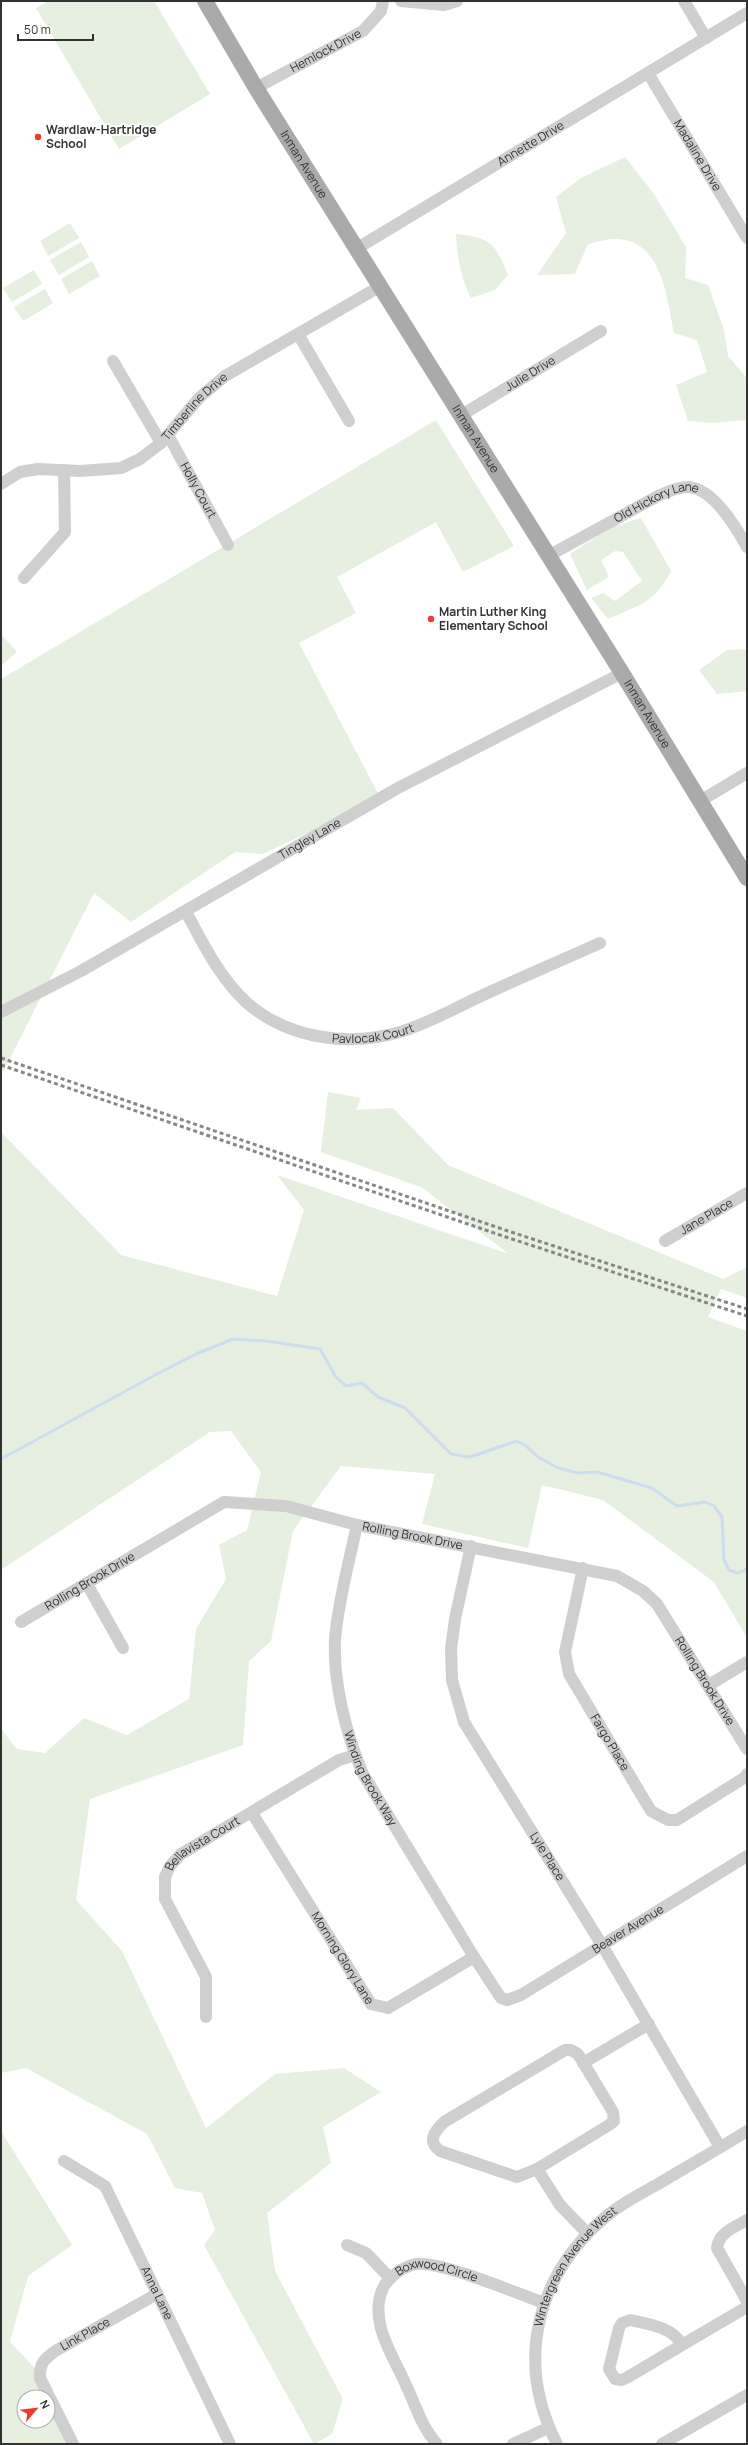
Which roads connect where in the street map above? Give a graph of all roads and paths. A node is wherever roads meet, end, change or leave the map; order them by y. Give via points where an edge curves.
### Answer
1 (205, 1) edge
2 (383, 1) edge
3 (401, 1) edge
4 (457, 1) edge
5 (684, 1) edge
6 (747, 14) edge
7 (706, 38) junction
8 (648, 73) junction
9 (256, 88) junction
10 (747, 238) edge
11 (356, 249) junction
12 (379, 287) junction
13 (602, 332) dead end
14 (298, 334) junction
15 (113, 361) dead end
16 (460, 416) junction
17 (349, 421) dead end
18 (164, 439) junction
19 (64, 470) junction
20 (2, 481) edge
21 (228, 545) dead end
22 (747, 547) edge
23 (548, 556) junction
24 (24, 578) dead end
25 (622, 673) junction
26 (747, 773) edge
27 (700, 801) junction
28 (747, 878) edge
29 (186, 912) junction
30 (600, 943) dead end
31 (1, 1012) edge
32 (747, 1193) edge
33 (665, 1241) dead end
34 (357, 1525) junction
35 (472, 1546) junction
36 (583, 1568) junction
37 (87, 1584) junction
38 (21, 1622) dead end
39 (123, 1648) dead end
40 (747, 1662) edge
41 (709, 1685) junction
42 (747, 1748) edge
43 (355, 1755) junction
44 (746, 1776) edge
45 (252, 1813) junction
46 (747, 1856) edge
47 (602, 1945) junction
48 (474, 1958) junction
49 (507, 2000) joint
50 (206, 2017) dead end
51 (649, 2024) junction
52 (583, 2062) junction
53 (747, 2131) edge
54 (720, 2147) junction
55 (64, 2161) dead end
56 (537, 2169) junction
57 (747, 2220) edge
58 (587, 2233) junction
59 (347, 2245) dead end
60 (390, 2278) junction
61 (157, 2294) junction
62 (747, 2301) edge
63 (544, 2303) junction
64 (747, 2307) edge
65 (682, 2345) junction
66 (747, 2395) edge
67 (548, 2428) junction
68 (73, 2444) edge
69 (230, 2444) edge
70 (437, 2444) edge
71 (513, 2444) edge
72 (557, 2444) edge
73 (662, 2444) edge

1 - 9 main road, Inman Avenue
2 - 9 street, Hemlock Drive via 381,11 363,31
3 - 4 street via 444,5
5 - 7 street
6 - 7 street, Annette Drive
7 - 8 street, Annette Drive
8 - 10 street, Madaline Drive
8 - 11 street, Annette Drive
9 - 11 main road, Inman Avenue
11 - 12 main road, Inman Avenue
12 - 14 street, Timberline Drive
12 - 16 main road, Inman Avenue
13 - 16 street, Julie Drive
14 - 17 street
14 - 18 street, Timberline Drive via 225,376 199,398
15 - 18 street, Holly Court
16 - 23 main road, Inman Avenue
18 - 19 street, Timberline Drive via 140,459 121,468
18 - 21 street, Holly Court
19 - 20 street, Timberline Drive via 38,469 20,472
19 - 24 street via 65,532
22 - 23 street, Old Hickory Lane via 717,504 689,487 675,488 658,496
23 - 25 main road, Inman Avenue
25 - 27 main road, Inman Avenue
25 - 29 street, Tingley Lane via 398,788
26 - 27 street
27 - 28 main road, Inman Avenue
29 - 30 street, Pavlocak Court via 215,964 246,1002 265,1017 286,1027 308,1035 345,1040 401,1032
29 - 31 street, Tingley Lane
32 - 33 street, Jane Place
34 - 35 street, Rolling Brook Drive
34 - 37 street, Rolling Brook Drive via 286,1506 224,1502
34 - 43 street, Winding Brook Way via 335,1640 344,1719
35 - 36 street, Rolling Brook Drive
35 - 47 street, Lyle Place via 455,1619 451,1649 452,1680 464,1722
36 - 41 street, Rolling Brook Drive via 617,1576 643,1591 657,1604
36 - 44 street, Fargo Place via 569,1630 567,1668 651,1811 668,1820 677,1820
37 - 38 street, Rolling Brook Drive
37 - 39 street
40 - 41 street
41 - 42 street, Rolling Brook Drive
43 - 45 street, Bellavista Court via 338,1760
43 - 48 street, Winding Brook Way via 362,1774
45 - 48 street, Morning Glory Lane via 370,2004 388,2008
45 - 50 street, Bellavista Court via 181,1854 170,1866 165,1877 165,1899 206,1977
46 - 47 street, Beaver Avenue
47 - 49 street, Beaver Avenue via 521,1995
47 - 51 street, Lyle Place
48 - 49 street, Winding Brook Way via 497,1994
51 - 52 street
51 - 54 street, Lyle Place
52 - 56 street via 613,2112 614,2121
52 - 56 street via 572,2050 560,2052 444,2122 434,2131 432,2139 440,2151 518,2177
53 - 54 street, Wintergreen Avenue West
54 - 58 street, Wintergreen Avenue West via 627,2202
55 - 61 street, Anna Lane via 105,2186
56 - 58 street via 560,2205
57 - 62 street via 724,2234 719,2239 717,2248
58 - 63 street, Wintergreen Avenue West via 554,2278
59 - 60 street via 366,2253
60 - 63 street, Boxwood Circle via 417,2264 436,2265
60 - 70 street, Boxwood Circle via 378,2303 381,2330 426,2428
61 - 68 street, Link Place via 45,2358 39,2368 40,2378
61 - 69 street, Anna Lane
63 - 67 street, Wintergreen Avenue West via 537,2330 535,2362 539,2397
64 - 65 street
65 - 65 street via 622,2380 615,2379 609,2369 619,2328 622,2323 630,2320 671,2331 678,2336
66 - 73 street
67 - 71 street
67 - 72 street, Wintergreen Avenue West

